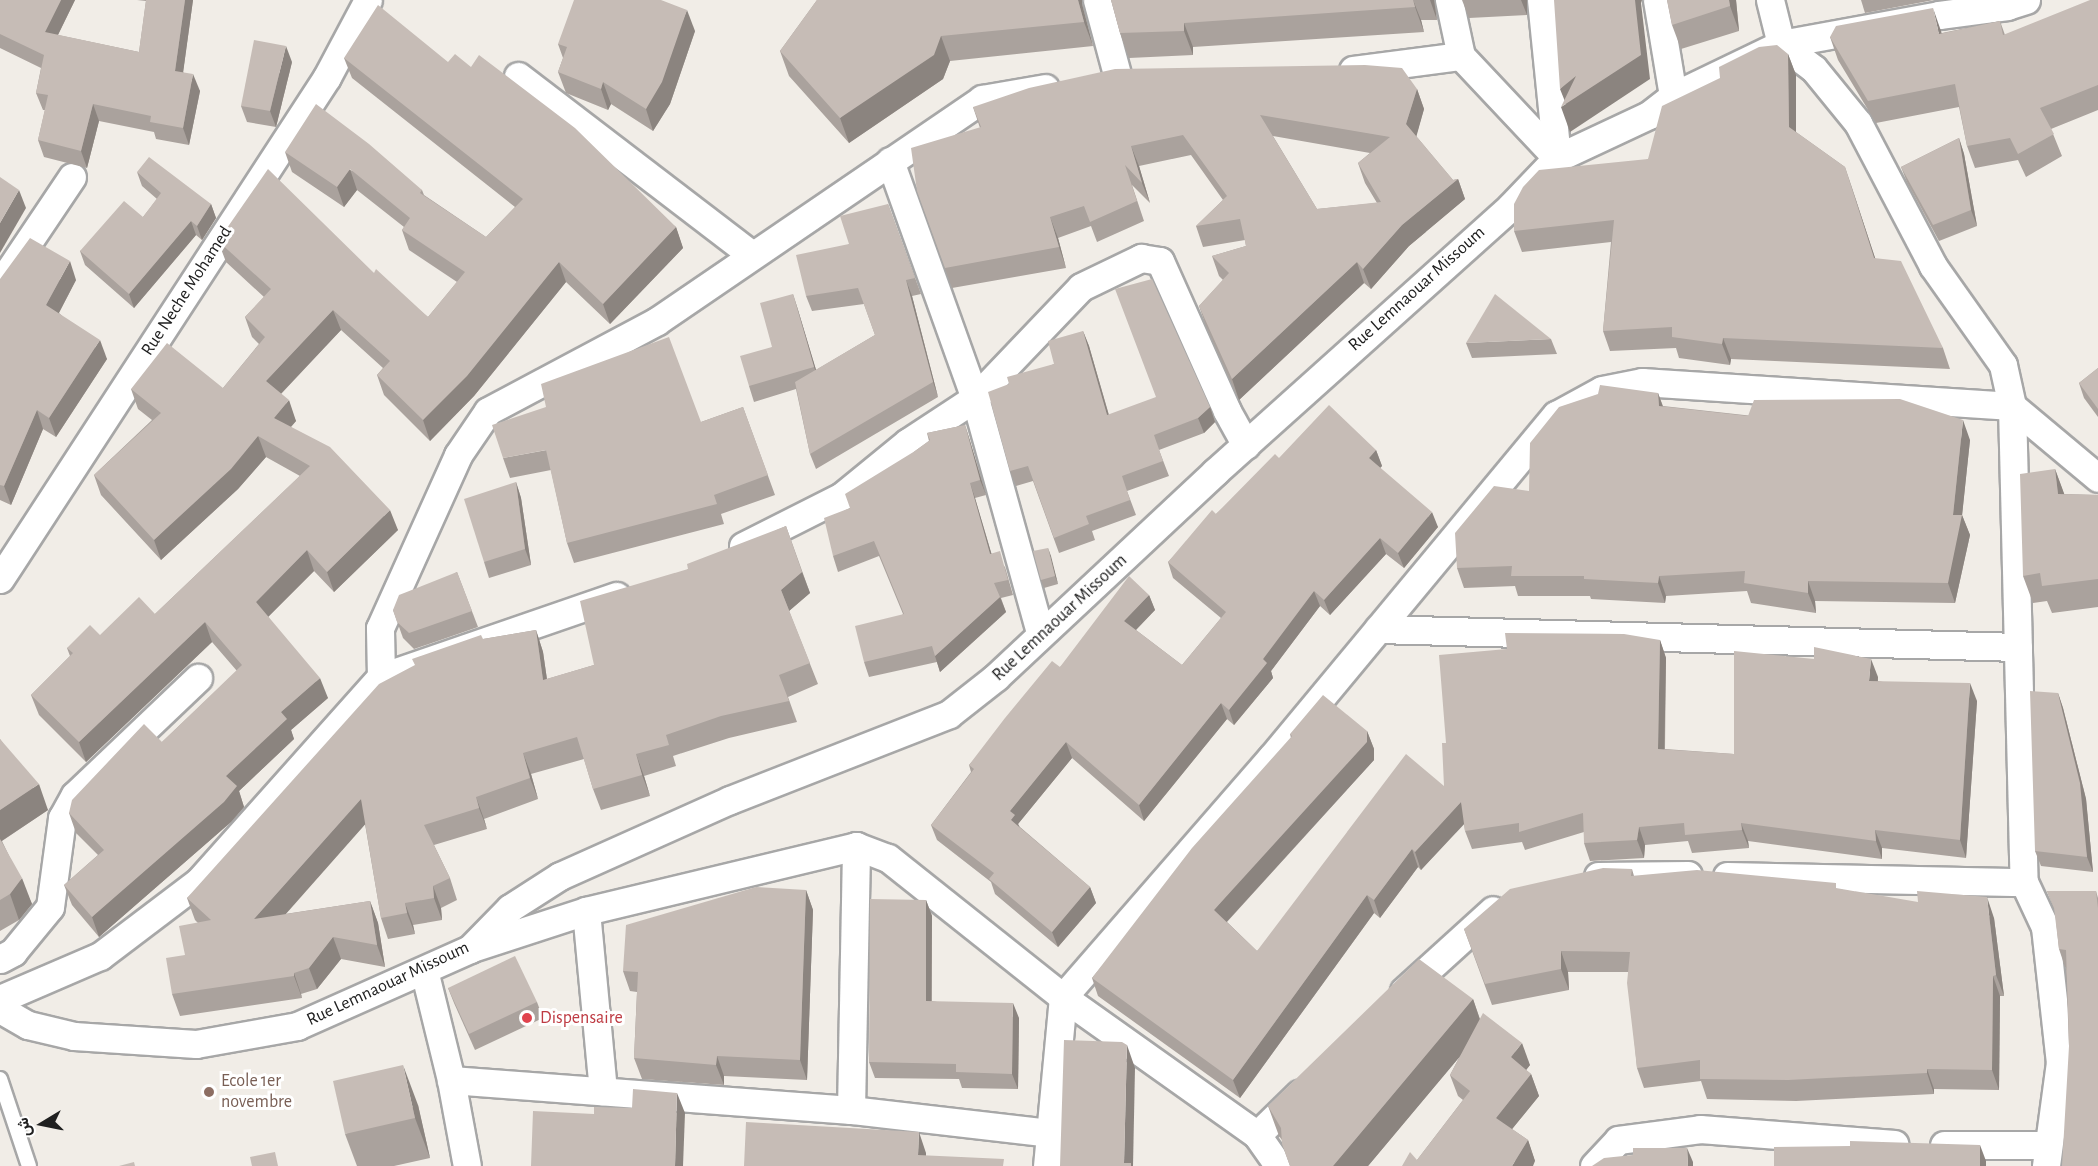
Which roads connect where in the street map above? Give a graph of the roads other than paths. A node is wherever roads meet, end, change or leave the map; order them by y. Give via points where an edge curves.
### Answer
1 (368, 0) edge
2 (1097, 0) edge
3 (1449, 0) edge
4 (1541, 0) edge
5 (1657, 0) edge
6 (1770, 0) edge
7 (2014, 2) edge
8 (1781, 44) junction
9 (1461, 56) junction
10 (1325, 70) edge
11 (518, 76) dead end
12 (1673, 96) junction
13 (1557, 158) junction
14 (890, 161) junction
15 (72, 177) dead end
16 (751, 254) junction
17 (0, 284) edge
18 (975, 398) junction
19 (2012, 406) junction
20 (1246, 445) junction
21 (2098, 478) edge
22 (721, 557) edge
23 (0, 579) edge
24 (646, 586) edge
25 (1378, 629) junction
26 (1040, 633) junction
27 (2018, 647) junction
28 (381, 677) junction
29 (198, 678) dead end
30 (856, 846) junction
31 (1576, 880) edge
32 (2024, 882) junction
33 (1510, 895) edge
34 (586, 912) junction
35 (470, 949) junction
36 (0, 959) edge
37 (424, 970) junction
38 (1063, 997) junction
39 (0, 999) edge
40 (0, 1009) edge
41 (1384, 1011) edge
42 (1317, 1077) edge
43 (0, 1079) edge
44 (451, 1080) junction
45 (603, 1091) junction
46 (850, 1110) junction
47 (1049, 1133) junction
48 (1257, 1135) junction
49 (2047, 1155) edge
50 (29, 1166) edge
51 (467, 1166) edge
52 (1047, 1166) edge
53 (1279, 1166) edge
54 (1594, 1166) edge

1 - 23 street, Rue Neche Mohamed via 327,77
2 - 14 street via 1106,77 982,99
3 - 9 street
4 - 13 street
5 - 12 street
6 - 8 street
7 - 8 street, Rue Lemnaouar Missoum
8 - 12 street, Rue Lemnaouar Missoum
8 - 19 street via 1814,69 1858,123 1933,266 2003,365
9 - 10 street via 1370,70
9 - 13 street
11 - 16 street
12 - 13 street, Rue Lemnaouar Missoum via 1649,115
13 - 20 street, Rue Lemnaouar Missoum via 1510,207
14 - 16 street
14 - 18 street
15 - 17 street
16 - 28 street via 657,321 488,411 458,455 380,628
18 - 20 street via 1081,286 1141,258 1160,261
18 - 22 street via 908,442 842,496
18 - 26 street
19 - 21 street
19 - 25 street via 1642,382 1602,390 1556,415
19 - 27 street
20 - 26 street, Rue Lemnaouar Missoum
24 - 28 street
25 - 27 street
25 - 38 street
26 - 35 street, Rue Lemnaouar Missoum via 996,677 949,714 730,800 560,876 510,908
27 - 32 street
28 - 39 street via 200,881 100,956
29 - 36 street via 75,795 62,818 50,907 13,952
30 - 34 street
30 - 38 street via 888,858
30 - 46 street
31 - 32 street via 1609,873
32 - 49 street via 2045,927 2060,1062
33 - 41 street
34 - 35 street
34 - 45 street
35 - 37 street, Rue Lemnaouar Missoum
37 - 40 street, Rue Lemnaouar Missoum via 297,1026 196,1044 74,1036 28,1025
37 - 44 street
38 - 47 street
38 - 48 street
42 - 48 street
43 - 50 lane
44 - 45 street
44 - 51 street
45 - 46 street
46 - 47 street
47 - 52 street
48 - 53 street
49 - 54 street via 1700,1129 1618,1140

